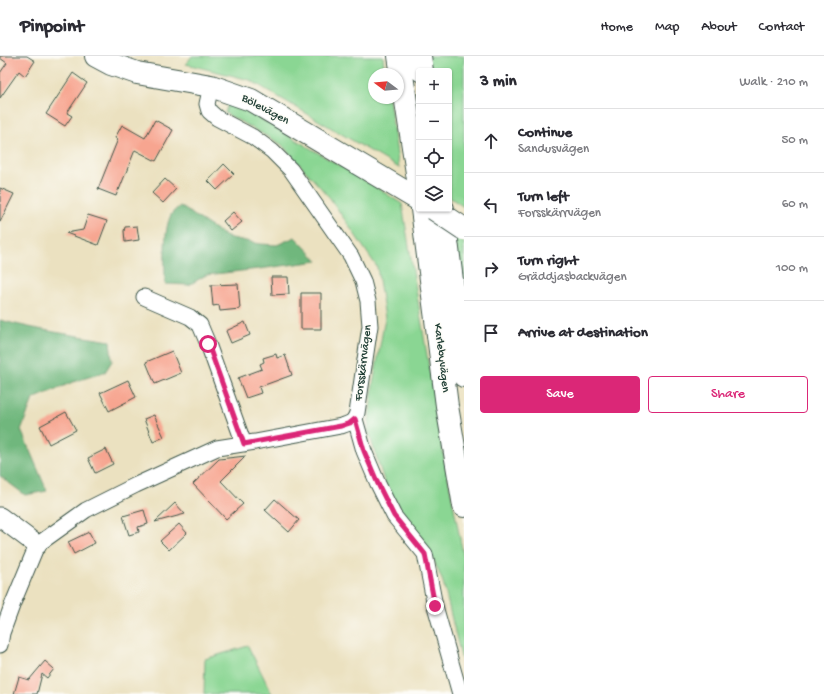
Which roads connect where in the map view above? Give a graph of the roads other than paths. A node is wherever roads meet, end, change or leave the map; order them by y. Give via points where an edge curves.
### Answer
1 (96, 56) edge
2 (399, 56) edge
3 (420, 56) edge
4 (422, 68) edge
5 (211, 86) junction
6 (417, 176) edge
7 (416, 198) edge
8 (422, 212) edge
9 (438, 212) edge
10 (443, 212) edge
11 (464, 229) edge
12 (144, 297) dead end
13 (464, 376) edge
14 (355, 419) junction
15 (244, 444) junction
16 (464, 506) edge
17 (0, 517) edge
18 (37, 545) junction
19 (0, 645) edge
20 (460, 694) edge

1 - 5 main road, Bölevägen via 137,73
2 - 6 main road
3 - 4 main road
5 - 7 main road, Bölevägen via 251,100
5 - 14 street, Forsskärrvägen via 207,104 209,111 253,137 291,170 351,256 363,281 370,326
8 - 16 main road, Karlebyvägen via 447,406
9 - 11 main road, bridge
10 - 13 main road, Karlebyvägen
12 - 15 street via 190,317 200,325
14 - 15 street via 341,426
14 - 20 street via 364,451 394,516 425,554 435,606
15 - 18 street via 217,448 136,485 86,510
17 - 18 street
18 - 19 street via 13,603

